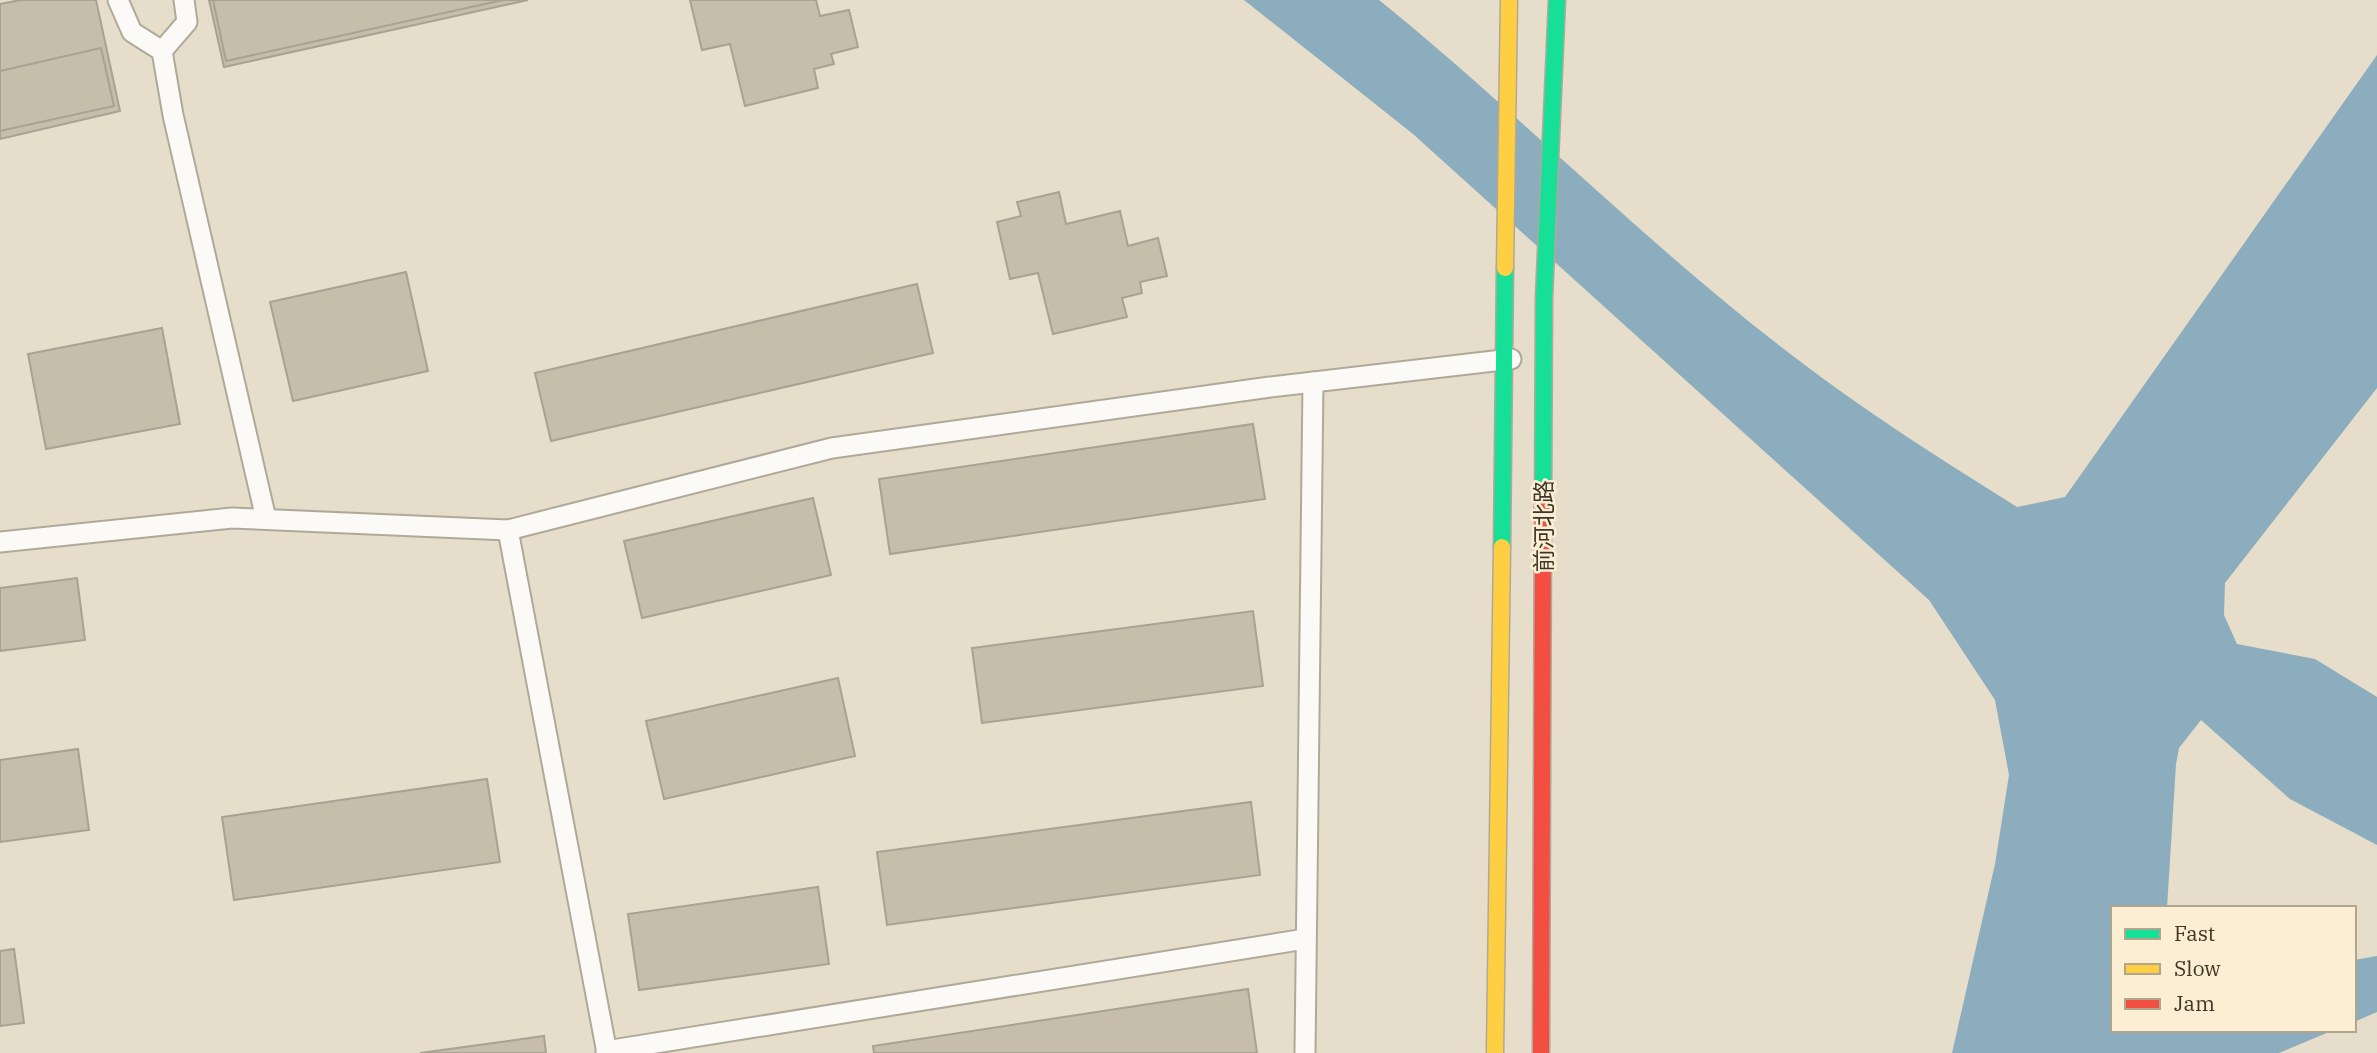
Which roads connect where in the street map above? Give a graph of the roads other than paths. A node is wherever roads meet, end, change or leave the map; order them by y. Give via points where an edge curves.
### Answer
1 (118, 0) edge
2 (184, 0) edge
3 (1509, 0) edge
4 (1557, 0) edge
5 (162, 51) junction
6 (1544, 355) junction
7 (1503, 360) junction
8 (1313, 382) junction
9 (266, 520) junction
10 (508, 530) junction
11 (0, 542) edge
12 (1306, 939) junction
13 (607, 1052) edge
14 (1305, 1053) edge
15 (1495, 1053) edge
16 (1541, 1053) edge

1 - 5 lane via 132,32
2 - 5 lane via 187,22
3 - 7 main road, 前河北路
4 - 6 main road, 前河北路
5 - 9 lane
6 - 7 lane
6 - 16 main road, 前河北路
7 - 8 lane
7 - 15 main road, 前河北路
8 - 10 lane via 832,447
8 - 12 lane
9 - 10 lane
9 - 11 lane via 232,518
10 - 13 lane
12 - 13 lane
12 - 14 lane

